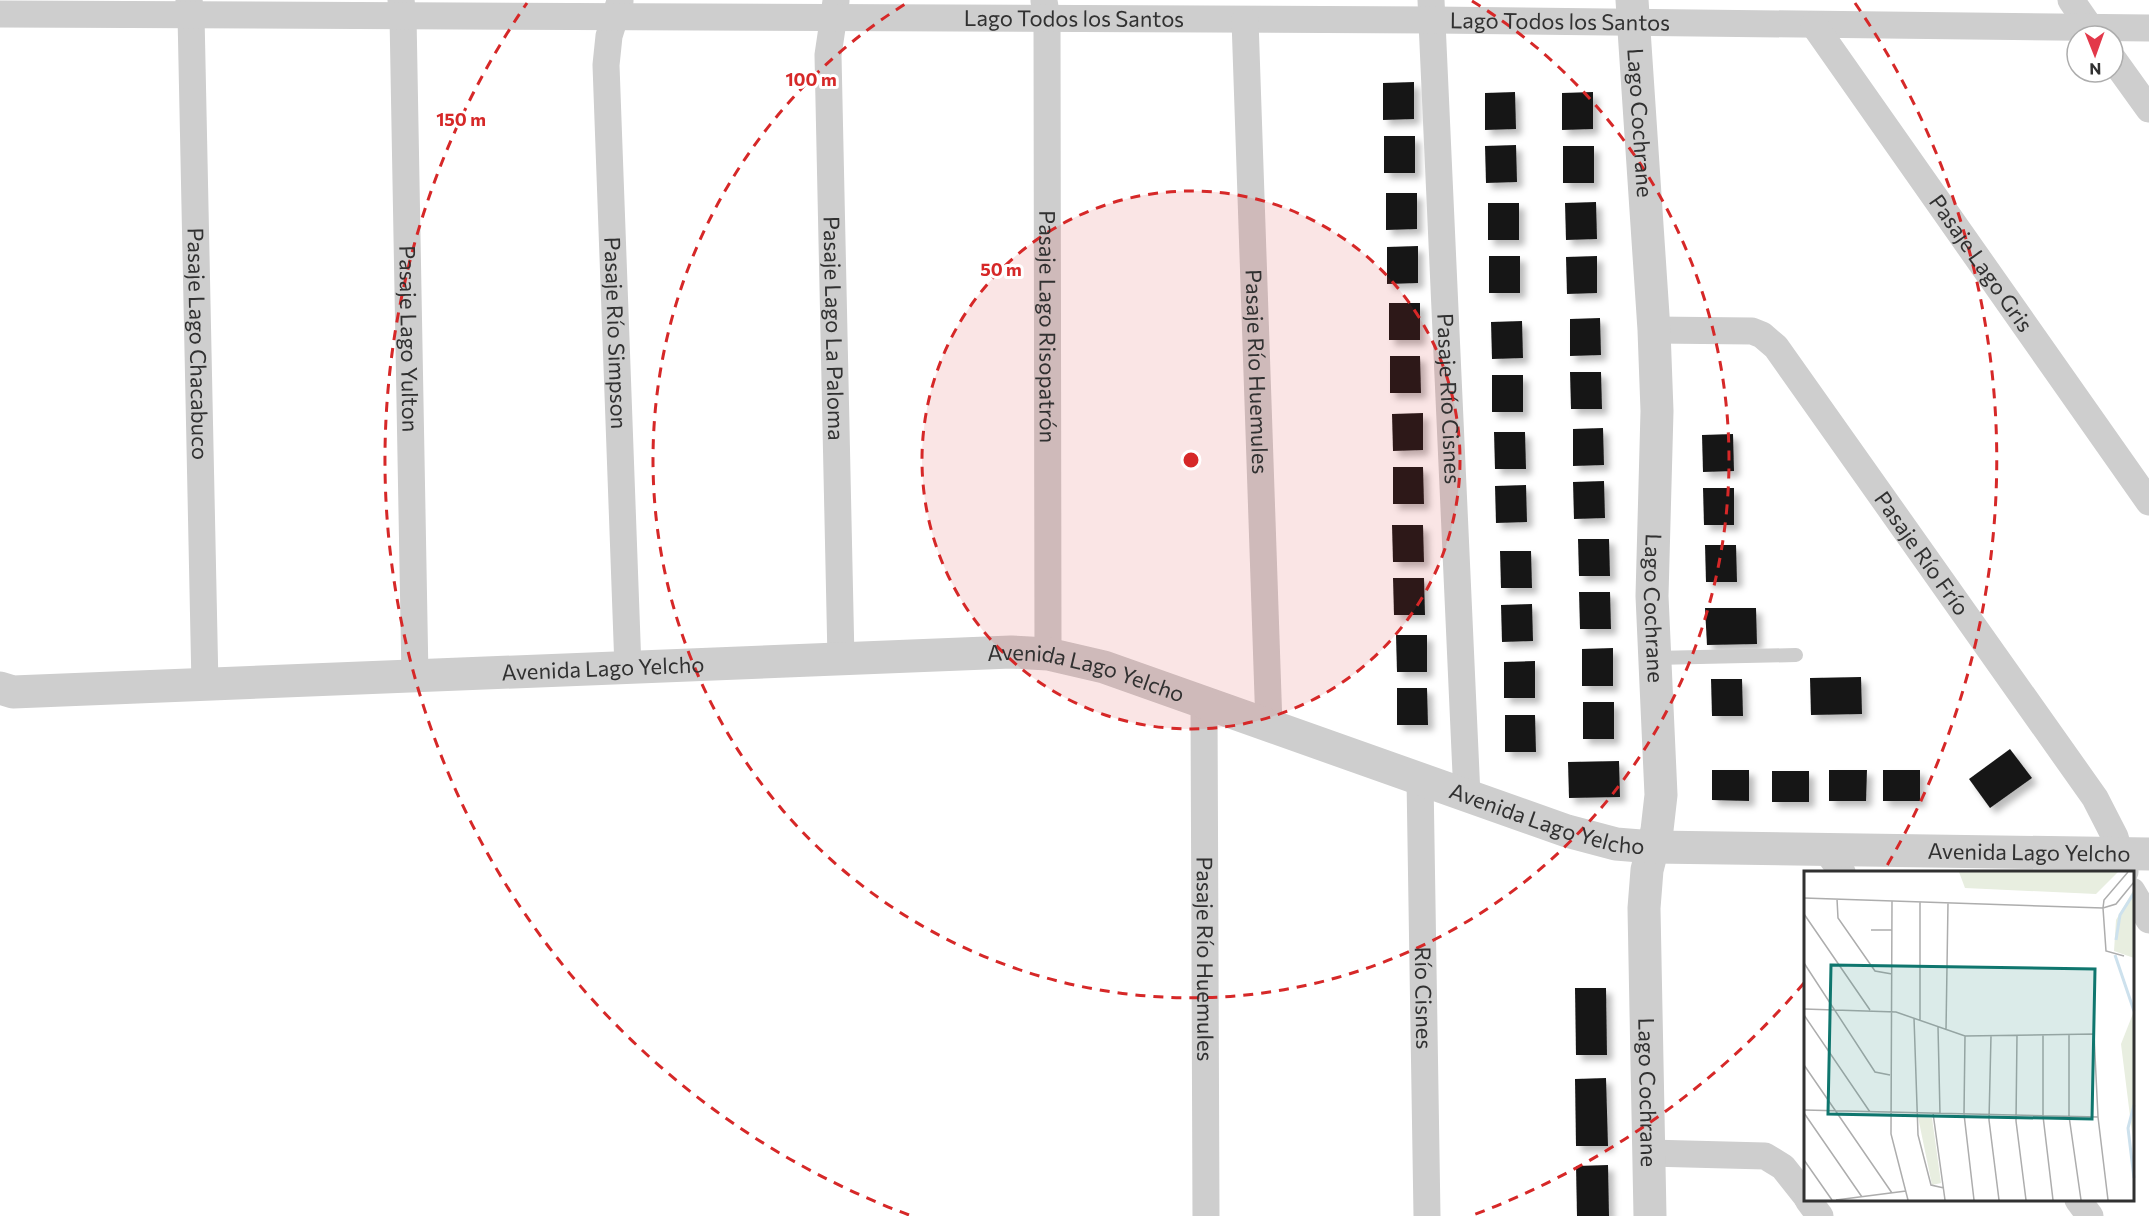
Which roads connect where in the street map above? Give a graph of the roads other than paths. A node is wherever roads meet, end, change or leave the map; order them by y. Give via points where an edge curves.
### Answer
1 (2071, 0) edge
2 (190, 7) edge
3 (402, 8) edge
4 (618, 8) edge
5 (836, 9) edge
6 (1045, 9) edge
7 (1294, 10) edge
8 (1432, 10) edge
9 (1632, 11) edge
10 (0, 14) edge
11 (1245, 20) junction
12 (2088, 24) edge
13 (1814, 25) junction
14 (2149, 28) edge
15 (2125, 30) edge
16 (2065, 31) edge
17 (2125, 76) edge
18 (2149, 109) edge
19 (1654, 330) junction
20 (2149, 502) edge
21 (1048, 654) junction
22 (1796, 655) dead end
23 (1654, 658) junction
24 (841, 659) junction
25 (628, 668) junction
26 (415, 677) junction
27 (205, 686) junction
28 (0, 688) edge
29 (1204, 702) junction
30 (1269, 726) junction
31 (1420, 779) junction
32 (1467, 796) junction
33 (1653, 847) junction
34 (2131, 860) edge
35 (1834, 861) edge
36 (2134, 893) edge
37 (2149, 920) edge
38 (1649, 1153) junction
39 (1804, 1194) edge
40 (1809, 1201) edge
41 (2079, 1201) edge
42 (1206, 1216) edge
43 (1427, 1216) edge
44 (1650, 1216) edge
45 (1820, 1216) edge
46 (2090, 1216) edge

1 - 12 street
2 - 3 street, Lago Todos los Santos
2 - 10 street, Lago Todos los Santos
2 - 27 street, Pasaje Lago Chacabuco
3 - 4 street, Lago Todos los Santos
3 - 26 street, Pasaje Lago Yulton
4 - 5 street, Lago Todos los Santos
4 - 25 street, Pasaje Río Simpson via 609,36 606,65
5 - 6 street, Lago Todos los Santos
5 - 24 street, Pasaje Lago La Paloma via 828,55
6 - 11 street, Lago Todos los Santos
6 - 21 street, Pasaje Lago Risopatrón
7 - 8 street, Lago Todos los Santos
7 - 11 street, Lago Todos los Santos
8 - 9 street, Lago Todos los Santos
8 - 32 street, Pasaje Río Cisnes
9 - 13 street, Lago Todos los Santos
9 - 19 street, Lago Cochrane
11 - 30 street, Pasaje Río Huemules
13 - 16 street, Lago Todos los Santos
13 - 20 street, Pasaje Lago Gris
14 - 15 street, Lago Todos los Santos
17 - 18 street
19 - 23 street, Lago Cochrane
19 - 34 street, Pasaje Río Frío via 1752,331 1776,347 2095,798
21 - 24 street, Avenida Lago Yelcho
21 - 29 street, Avenida Lago Yelcho via 1104,667
22 - 23 lane
23 - 33 street, Lago Cochrane via 1661,795
24 - 25 street, Avenida Lago Yelcho
25 - 26 street, Avenida Lago Yelcho
26 - 27 street, Avenida Lago Yelcho
27 - 28 street, Avenida Lago Yelcho via 13,692
29 - 30 street, Avenida Lago Yelcho
29 - 42 street, Pasaje Río Huemules
30 - 31 street, Avenida Lago Yelcho
31 - 32 street, Avenida Lago Yelcho
31 - 43 street, Río Cisnes
32 - 33 street, Avenida Lago Yelcho via 1591,838
33 - 35 street, Avenida Lago Yelcho
33 - 38 street, Lago Cochrane via 1644,908
34 - 35 street, Avenida Lago Yelcho
36 - 37 street
38 - 39 street via 1765,1156 1783,1167
38 - 44 street, Lago Cochrane
40 - 45 street
41 - 46 street

